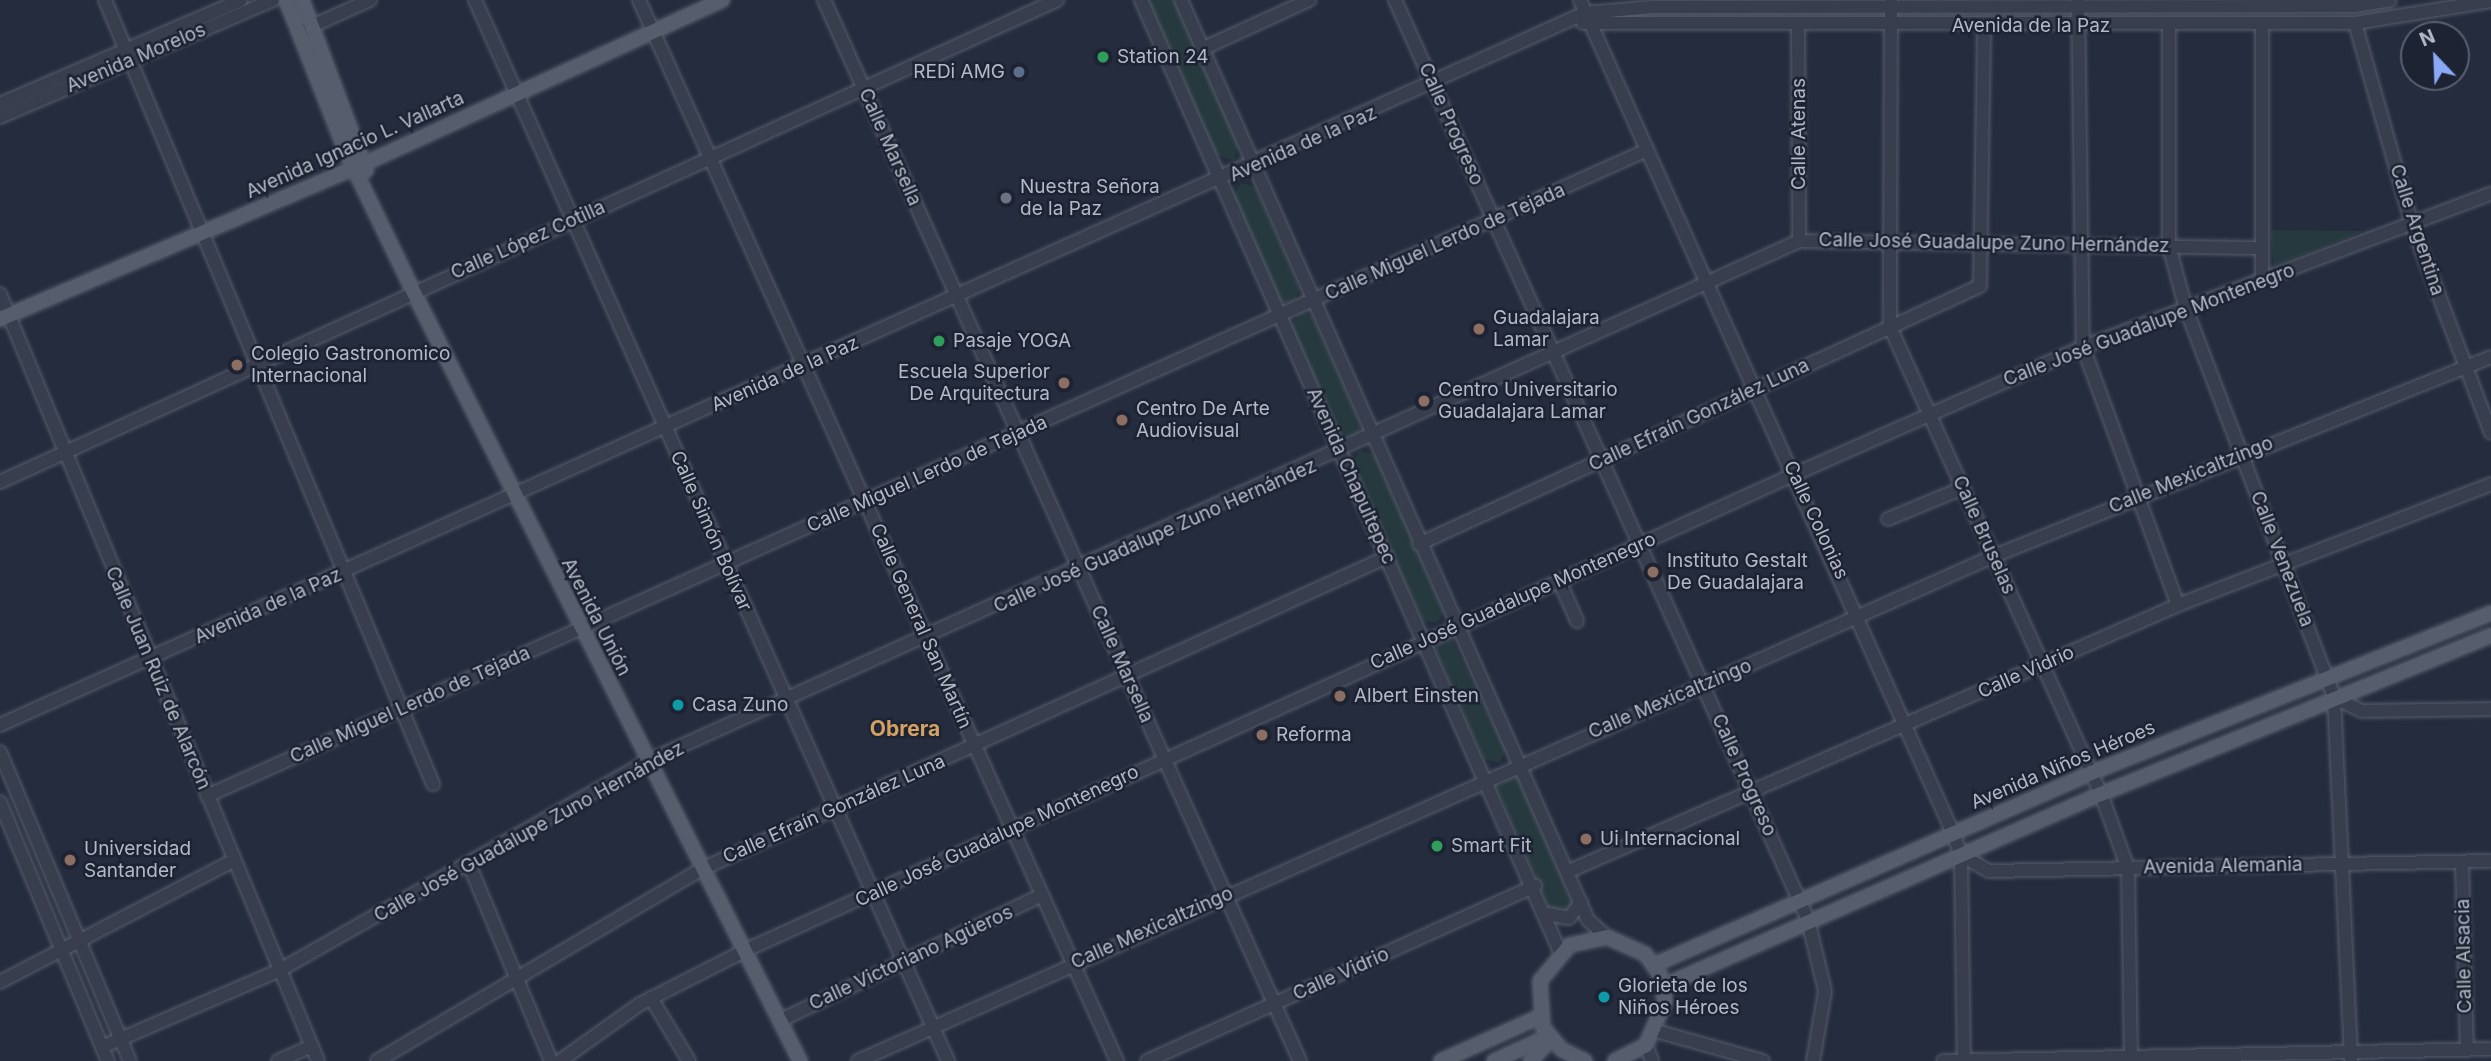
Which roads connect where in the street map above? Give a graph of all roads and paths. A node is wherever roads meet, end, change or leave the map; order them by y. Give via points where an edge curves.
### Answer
1 (105, 0) edge
2 (240, 0) edge
3 (273, 0) edge
4 (286, 0) edge
5 (302, 0) edge
6 (370, 0) edge
7 (475, 0) edge
8 (639, 0) edge
9 (722, 0) edge
10 (824, 0) edge
11 (1057, 0) edge
12 (1141, 0) edge
13 (1181, 0) edge
14 (1309, 0) edge
15 (1395, 0) edge
16 (1580, 0) edge
17 (2390, 0) edge
18 (2491, 1) edge
19 (1705, 3) edge
20 (1798, 3) edge
21 (1891, 3) edge
22 (1984, 3) edge
23 (2169, 3) edge
24 (2262, 3) edge
25 (2353, 3) edge
26 (2078, 4) edge
27 (1588, 18) junction
28 (2355, 23) junction
29 (2262, 24) junction
30 (2169, 25) junction
31 (1798, 26) junction
32 (1892, 26) junction
33 (1983, 26) junction
34 (2078, 26) junction
35 (306, 29) junction
36 (654, 32) junction
37 (1202, 49) junction
38 (128, 55) junction
39 (1434, 85) junction
40 (863, 88) junction
41 (515, 95) junction
42 (0, 104) edge
43 (0, 117) edge
44 (1647, 150) junction
45 (712, 157) junction
46 (360, 166) junction
47 (1254, 167) junction
48 (1222, 181) junction
49 (2491, 194) edge
50 (573, 219) junction
51 (1494, 219) junction
52 (2412, 225) junction
53 (202, 233) junction
54 (1984, 240) junction
55 (1799, 241) junction
56 (1891, 241) junction
57 (2078, 243) junction
58 (2169, 246) junction
59 (2262, 248) junction
60 (2262, 281) junction
61 (1707, 284) junction
62 (413, 292) junction
63 (0, 294) edge
64 (957, 298) junction
65 (1311, 303) junction
66 (2186, 309) junction
67 (1281, 316) junction
68 (4, 317) edge
69 (1890, 327) junction
70 (2083, 347) junction
71 (1555, 355) junction
72 (2491, 358) edge
73 (257, 363) junction
74 (806, 365) junction
75 (2466, 368) junction
76 (1756, 389) junction
77 (1929, 414) junction
78 (666, 428) junction
79 (2491, 433) edge
80 (1018, 434) junction
81 (1372, 439) junction
82 (65, 451) junction
83 (1342, 452) junction
84 (2241, 454) junction
85 (1602, 460) junction
86 (1795, 474) junction
87 (0, 482) edge
88 (2491, 484) edge
89 (1963, 488) junction
90 (513, 496) junction
91 (2138, 496) junction
92 (866, 502) junction
93 (1888, 519) dead end
94 (1419, 544) junction
95 (1640, 544) junction
96 (1994, 556) junction
97 (1387, 557) junction
98 (726, 564) junction
99 (2283, 565) junction
100 (1080, 569) junction
101 (344, 572) junction
102 (1559, 580) junction
103 (2178, 605) junction
104 (2491, 613) edge
105 (1860, 616) junction
106 (1577, 621) dead end
107 (1457, 626) junction
108 (580, 629) junction
109 (2491, 636) edge
110 (926, 638) junction
111 (1424, 640) junction
112 (149, 659) junction
113 (2043, 664) junction
114 (1127, 676) junction
115 (2326, 676) junction
116 (1704, 685) junction
117 (2334, 697) junction
118 (786, 700) junction
119 (402, 709) junction
120 (2491, 709) edge
121 (1907, 724) junction
122 (0, 725) edge
123 (974, 745) junction
124 (0, 752) edge
125 (1165, 759) junction
126 (648, 761) junction
127 (1519, 765) junction
128 (2091, 773) junction
129 (1486, 779) junction
130 (433, 784) dead end
131 (1751, 792) junction
132 (2101, 794) junction
133 (207, 796) junction
134 (0, 802) edge
135 (835, 808) junction
136 (1012, 829) junction
137 (1953, 833) junction
138 (1961, 855) junction
139 (234, 860) junction
140 (2491, 861) edge
141 (2462, 862) junction
142 (2345, 863) junction
143 (468, 864) junction
144 (2128, 868) junction
145 (702, 869) junction
146 (1567, 872) junction
147 (1535, 886) junction
148 (873, 893) junction
149 (1042, 895) junction
150 (1226, 895) junction
151 (1800, 899) junction
152 (1581, 902) junction
153 (1548, 914) junction
154 (1808, 920) junction
155 (1607, 937) junction
156 (80, 941) junction
157 (62, 950) junction
158 (744, 951) junction
159 (1560, 952) junction
160 (904, 961) junction
161 (1073, 964) junction
162 (1654, 965) junction
163 (280, 970) junction
164 (516, 977) junction
165 (0, 982) edge
166 (1663, 986) junction
167 (651, 998) junction
168 (1274, 1004) junction
169 (1539, 1017) junction
170 (779, 1021) junction
171 (933, 1028) junction
172 (1656, 1031) junction
173 (1550, 1038) junction
174 (121, 1039) junction
175 (1646, 1045) junction
176 (312, 1046) junction
177 (102, 1047) junction
178 (2467, 1049) junction
179 (2491, 1049) edge
180 (1557, 1056) edge
181 (2351, 1056) edge
182 (2131, 1059) edge
183 (108, 1061) edge
184 (130, 1061) edge
185 (278, 1061) edge
186 (318, 1061) edge
187 (377, 1061) edge
188 (551, 1061) edge
189 (560, 1061) edge
190 (689, 1061) edge
191 (800, 1061) edge
192 (858, 1061) edge
193 (948, 1061) edge
194 (1117, 1061) edge
195 (1147, 1061) edge
196 (1300, 1061) edge
197 (1441, 1061) edge
198 (1494, 1061) edge
199 (1531, 1061) edge
200 (1585, 1061) edge
201 (1616, 1061) edge
202 (1652, 1061) edge
203 (1763, 1061) edge
204 (1813, 1061) edge
205 (1943, 1061) edge
206 (1964, 1061) edge

1 - 38 street
2 - 38 street, Avenida Morelos
3 - 38 street, Avenida Morelos
4 - 35 main road
5 - 35 main road
6 - 35 street
7 - 41 street, Calle Simón Bolívar
8 - 36 street, Calle General San Martín
9 - 36 main road, Avenida Ignacio L. Vallarta
10 - 40 street, Calle Marsella
11 - 40 street, Calle López Cotilla
12 - 48 street, Avenida Chapultepec
13 - 37 street, Avenida Chapultepec
14 - 37 street
15 - 39 street, Calle Progreso
16 - 27 street, Calle Colonias
17 - 25 street, Avenida de la Paz
18 - 28 street, Avenida de la Paz
19 - 20 street, Avenida de la Paz
19 - 27 street, Avenida de la Paz
20 - 21 street, Avenida de la Paz
21 - 22 street, Avenida de la Paz
21 - 32 street, Calle Bruselas
22 - 26 street, Avenida de la Paz
23 - 24 street, Avenida de la Paz
23 - 26 street, Avenida de la Paz
24 - 25 street, Avenida de la Paz
26 - 34 street
27 - 31 street, Avenida de la Paz
27 - 39 street, Avenida de la Paz via 1570,22
27 - 44 street, Calle Colonias
28 - 29 street, Avenida de la Paz
28 - 52 street, Calle Argentina
29 - 30 street, Avenida de la Paz
29 - 59 street
30 - 34 street, Avenida de la Paz
30 - 58 street, Calle Venezuela
31 - 32 street, Avenida de la Paz
31 - 55 street, Calle Atenas
32 - 33 street, Avenida de la Paz
32 - 56 street, Calle Bruselas
33 - 34 street, Avenida de la Paz
33 - 54 street
34 - 57 street
35 - 46 main road
36 - 41 main road, Avenida Ignacio L. Vallarta
36 - 45 street, Calle General San Martín
37 - 47 street, Avenida Chapultepec
38 - 42 street, Avenida Morelos
38 - 43 street, Avenida Morelos
38 - 53 street
39 - 47 street, Avenida de la Paz
39 - 51 street, Calle Progreso
40 - 45 street, Calle López Cotilla
40 - 64 street, Calle Marsella
41 - 46 main road, Avenida Ignacio L. Vallarta
41 - 50 street, Calle Simón Bolívar
44 - 51 street, Calle Miguel Lerdo de Tejada
44 - 61 street, Calle Colonias
45 - 50 street, Calle López Cotilla
45 - 74 street, Calle General San Martín
46 - 53 main road, Avenida Ignacio L. Vallarta
46 - 62 main road, Avenida Unión
47 - 48 street, Avenida de la Paz
47 - 65 street, Avenida Chapultepec
48 - 64 street, Avenida de la Paz
48 - 67 street, Avenida Chapultepec
49 - 52 street, Calle José Guadalupe Montenegro
50 - 62 street, Calle López Cotilla
50 - 78 street, Calle Simón Bolívar
51 - 65 street, Calle Miguel Lerdo de Tejada
51 - 71 street, Calle Progreso
52 - 60 street, Calle José Guadalupe Montenegro
52 - 75 street, Calle Argentina
53 - 68 main road, Avenida Ignacio L. Vallarta
53 - 73 street
54 - 56 street, Calle José Guadalupe Zuno Hernández
54 - 57 street, Calle José Guadalupe Zuno Hernández
54 - 69 street, Calle Efraín González Luna via 1980,286
55 - 56 street, Calle José Guadalupe Zuno Hernández
55 - 61 street, Calle José Guadalupe Zuno Hernández
56 - 69 street, Calle Bruselas
57 - 58 street, Calle José Guadalupe Zuno Hernández
57 - 70 street
58 - 59 street, Calle José Guadalupe Zuno Hernández
58 - 66 street, Calle Venezuela
59 - 60 street
60 - 66 street, Calle José Guadalupe Montenegro
61 - 71 street, Calle José Guadalupe Zuno Hernández
61 - 76 street, Calle Colonias
62 - 73 street, Calle López Cotilla
62 - 90 main road, Avenida Unión
63 - 68 street, Calle Juan Ruiz de Alarcón
64 - 74 street, Avenida de la Paz
64 - 80 street, Calle Marsella
65 - 67 street, Calle Miguel Lerdo de Tejada
65 - 81 street, Avenida Chapultepec
66 - 70 street, Calle José Guadalupe Montenegro
66 - 84 street, Calle Venezuela
67 - 80 street, Calle Miguel Lerdo de Tejada
67 - 83 street, Avenida Chapultepec
68 - 82 street, Calle Juan Ruiz de Alarcón
69 - 76 street, Calle Efraín González Luna
69 - 77 street, Calle Bruselas
70 - 77 street, Calle José Guadalupe Montenegro
70 - 91 street
71 - 81 street, Calle José Guadalupe Zuno Hernández
71 - 85 street, Calle Progreso
72 - 75 street, Calle Mexicaltzingo
73 - 82 street, Calle López Cotilla
73 - 101 street
74 - 78 street, Avenida de la Paz
74 - 92 street, Calle General San Martín
75 - 79 street, Calle Argentina
75 - 84 street, Calle Mexicaltzingo
76 - 85 street, Calle Efraín González Luna
76 - 86 street, Calle Colonias
77 - 86 street, Calle José Guadalupe Montenegro
77 - 89 street, Calle Bruselas
78 - 90 street, Avenida de la Paz
78 - 98 street, Calle Simón Bolívar
80 - 92 street, Calle Miguel Lerdo de Tejada
80 - 100 street, Calle Marsella
81 - 83 street, Calle José Guadalupe Zuno Hernández
81 - 94 street, Avenida Chapultepec
82 - 87 street, Calle López Cotilla
82 - 112 street, Calle Juan Ruiz de Alarcón
83 - 97 street, Avenida Chapultepec
83 - 100 street, Calle José Guadalupe Zuno Hernández
84 - 91 street, Calle Mexicaltzingo
84 - 99 street, Calle Venezuela
85 - 94 street, Calle Efraín González Luna
85 - 95 street, Calle Progreso
86 - 95 street, Calle José Guadalupe Montenegro
86 - 105 street, Calle Colonias
88 - 99 street, Calle Vidrio
89 - 93 street
89 - 96 street, Calle Bruselas
90 - 101 street, Avenida de la Paz
90 - 108 main road, Avenida Unión
91 - 96 street, Calle Mexicaltzingo
91 - 103 street
92 - 98 street, Calle Miguel Lerdo de Tejada
92 - 110 street, Calle General San Martín
94 - 107 street, Avenida Chapultepec
95 - 102 street, Calle José Guadalupe Montenegro
95 - 116 street, Calle Progreso
96 - 105 street, Calle Mexicaltzingo
96 - 113 street, Calle Bruselas
97 - 111 street, Avenida Chapultepec
97 - 114 street, Calle Efraín González Luna
98 - 108 street, Calle Miguel Lerdo de Tejada
98 - 118 street, Calle Simón Bolívar
99 - 103 street, Calle Vidrio
99 - 115 street, Calle Venezuela
100 - 110 street, Calle José Guadalupe Zuno Hernández
100 - 114 street, Calle Marsella
101 - 112 street, Avenida de la Paz
101 - 119 street
102 - 106 street
102 - 107 street, Calle José Guadalupe Montenegro
103 - 113 street, Calle Vidrio
104 - 115 main road, Avenida Niños Héroes
105 - 116 street, Calle Mexicaltzingo
105 - 121 street, Calle Colonias
107 - 111 street, Calle José Guadalupe Montenegro
107 - 127 street, Avenida Chapultepec
108 - 119 street, Calle Miguel Lerdo de Tejada
108 - 126 main road, Avenida Unión
109 - 117 main road
110 - 118 street, Calle José Guadalupe Zuno Hernández
110 - 123 street, Calle General San Martín
111 - 125 street, Calle José Guadalupe Montenegro
111 - 129 street, Avenida Chapultepec
112 - 122 street, Avenida de la Paz
112 - 133 street, Calle Juan Ruiz de Alarcón
113 - 121 street, Calle Vidrio
113 - 128 street, Calle Bruselas
114 - 123 street, Calle Efraín González Luna
114 - 125 street, Calle Marsella
115 - 117 street, Calle Venezuela
115 - 128 main road, Avenida Niños Héroes
116 - 127 street, Calle Mexicaltzingo
116 - 131 street, Calle Progreso
117 - 120 street via 2362,710
117 - 132 main road
117 - 142 street, Calle Venezuela
118 - 126 street, Calle José Guadalupe Zuno Hernández
118 - 135 street, Calle Simón Bolívar
119 - 130 street
119 - 133 street, Calle Miguel Lerdo de Tejada
121 - 131 street, Calle Vidrio
121 - 137 street, Calle Colonias
123 - 135 street, Calle Efraín González Luna
123 - 136 street, Calle General San Martín
124 - 156 street
125 - 136 street, Calle José Guadalupe Montenegro
125 - 150 street, Calle Marsella
126 - 143 street, Calle José Guadalupe Zuno Hernández
126 - 145 main road, Avenida Unión
127 - 129 street, Calle Mexicaltzingo
127 - 146 street, Avenida Chapultepec
128 - 132 street, Calle Bruselas
128 - 137 main road, Avenida Niños Héroes
129 - 147 street, Avenida Chapultepec
129 - 150 street, Calle Mexicaltzingo
131 - 146 street, Calle Vidrio
131 - 151 street, Calle Progreso
132 - 138 main road
132 - 144 street, Calle Bruselas
133 - 139 street, Calle Juan Ruiz de Alarcón
134 - 157 street
135 - 145 street, Calle Efraín González Luna
135 - 148 street, Calle Simón Bolívar
136 - 148 street, Calle José Guadalupe Montenegro
136 - 149 street, Calle General San Martín
137 - 138 street, Calle Colonias
137 - 151 main road, Avenida Niños Héroes
138 - 144 street, Avenida Alemania via 1989,871
138 - 154 main road
138 - 206 street, Calle Colonias
139 - 156 street
139 - 163 street, Calle Juan Ruiz de Alarcón
140 - 141 street, Avenida Alemania
141 - 142 street, Avenida Alemania
141 - 178 street, Calle Alsacia
142 - 144 street, Avenida Alemania
142 - 181 street, Calle Venezuela
143 - 163 street, Calle José Guadalupe Zuno Hernández
143 - 164 street
144 - 182 street, Calle Bruselas
145 - 158 main road, Avenida Unión
145 - 164 street, Calle Efraín González Luna
146 - 152 street, Avenida Chapultepec
147 - 153 street, Avenida Chapultepec
147 - 168 street, Calle Vidrio
148 - 158 street, Calle José Guadalupe Montenegro
148 - 160 street, Calle Simón Bolívar
149 - 160 street, Calle Victoriano Agüeros
149 - 161 street, Calle General San Martín
150 - 161 street, Calle Mexicaltzingo
150 - 168 street, Calle Marsella
151 - 154 street, Calle Progreso
151 - 162 main road, Avenida Niños Héroes
152 - 153 street via 1569,918
152 - 155 street, Avenida Chapultepec via 1588,920
153 - 159 street, Avenida Chapultepec
154 - 166 main road
154 - 204 street, Calle Progreso via 1825,991
155 - 159 main road via 1582,939
155 - 162 main road via 1634,945
156 - 157 street
156 - 174 street
157 - 165 street
157 - 177 street
158 - 167 street, Calle José Guadalupe Montenegro
158 - 170 main road, Avenida Unión
159 - 169 main road via 1540,981
160 - 170 street, Calle Victoriano Agüeros
160 - 171 street, Calle Simón Bolívar
161 - 171 street, Calle Mexicaltzingo
161 - 194 street, Calle General San Martín
162 - 166 main road
163 - 174 street, Calle José Guadalupe Zuno Hernández
163 - 176 street, Calle Juan Ruiz de Alarcón
164 - 187 street, Calle Efraín González Luna
164 - 188 street
166 - 172 main road
167 - 189 street, Calle José Guadalupe Montenegro
167 - 190 street
168 - 195 street, Calle Vidrio
168 - 196 street, Calle Marsella
169 - 173 main road
169 - 197 main road
170 - 191 main road, Avenida Unión
171 - 192 street, Calle Mexicaltzingo
171 - 193 street, Calle Simón Bolívar
172 - 175 main road
172 - 203 street
173 - 180 main road
173 - 198 main road
173 - 199 main road
174 - 177 street, Calle José Guadalupe Zuno Hernández
174 - 184 street
175 - 201 main road
175 - 202 street
176 - 185 street
176 - 186 street, Calle Juan Ruiz de Alarcón
177 - 183 street
178 - 179 street
178 - 181 street
180 - 200 main road
181 - 182 street
182 - 206 street
205 - 206 street

